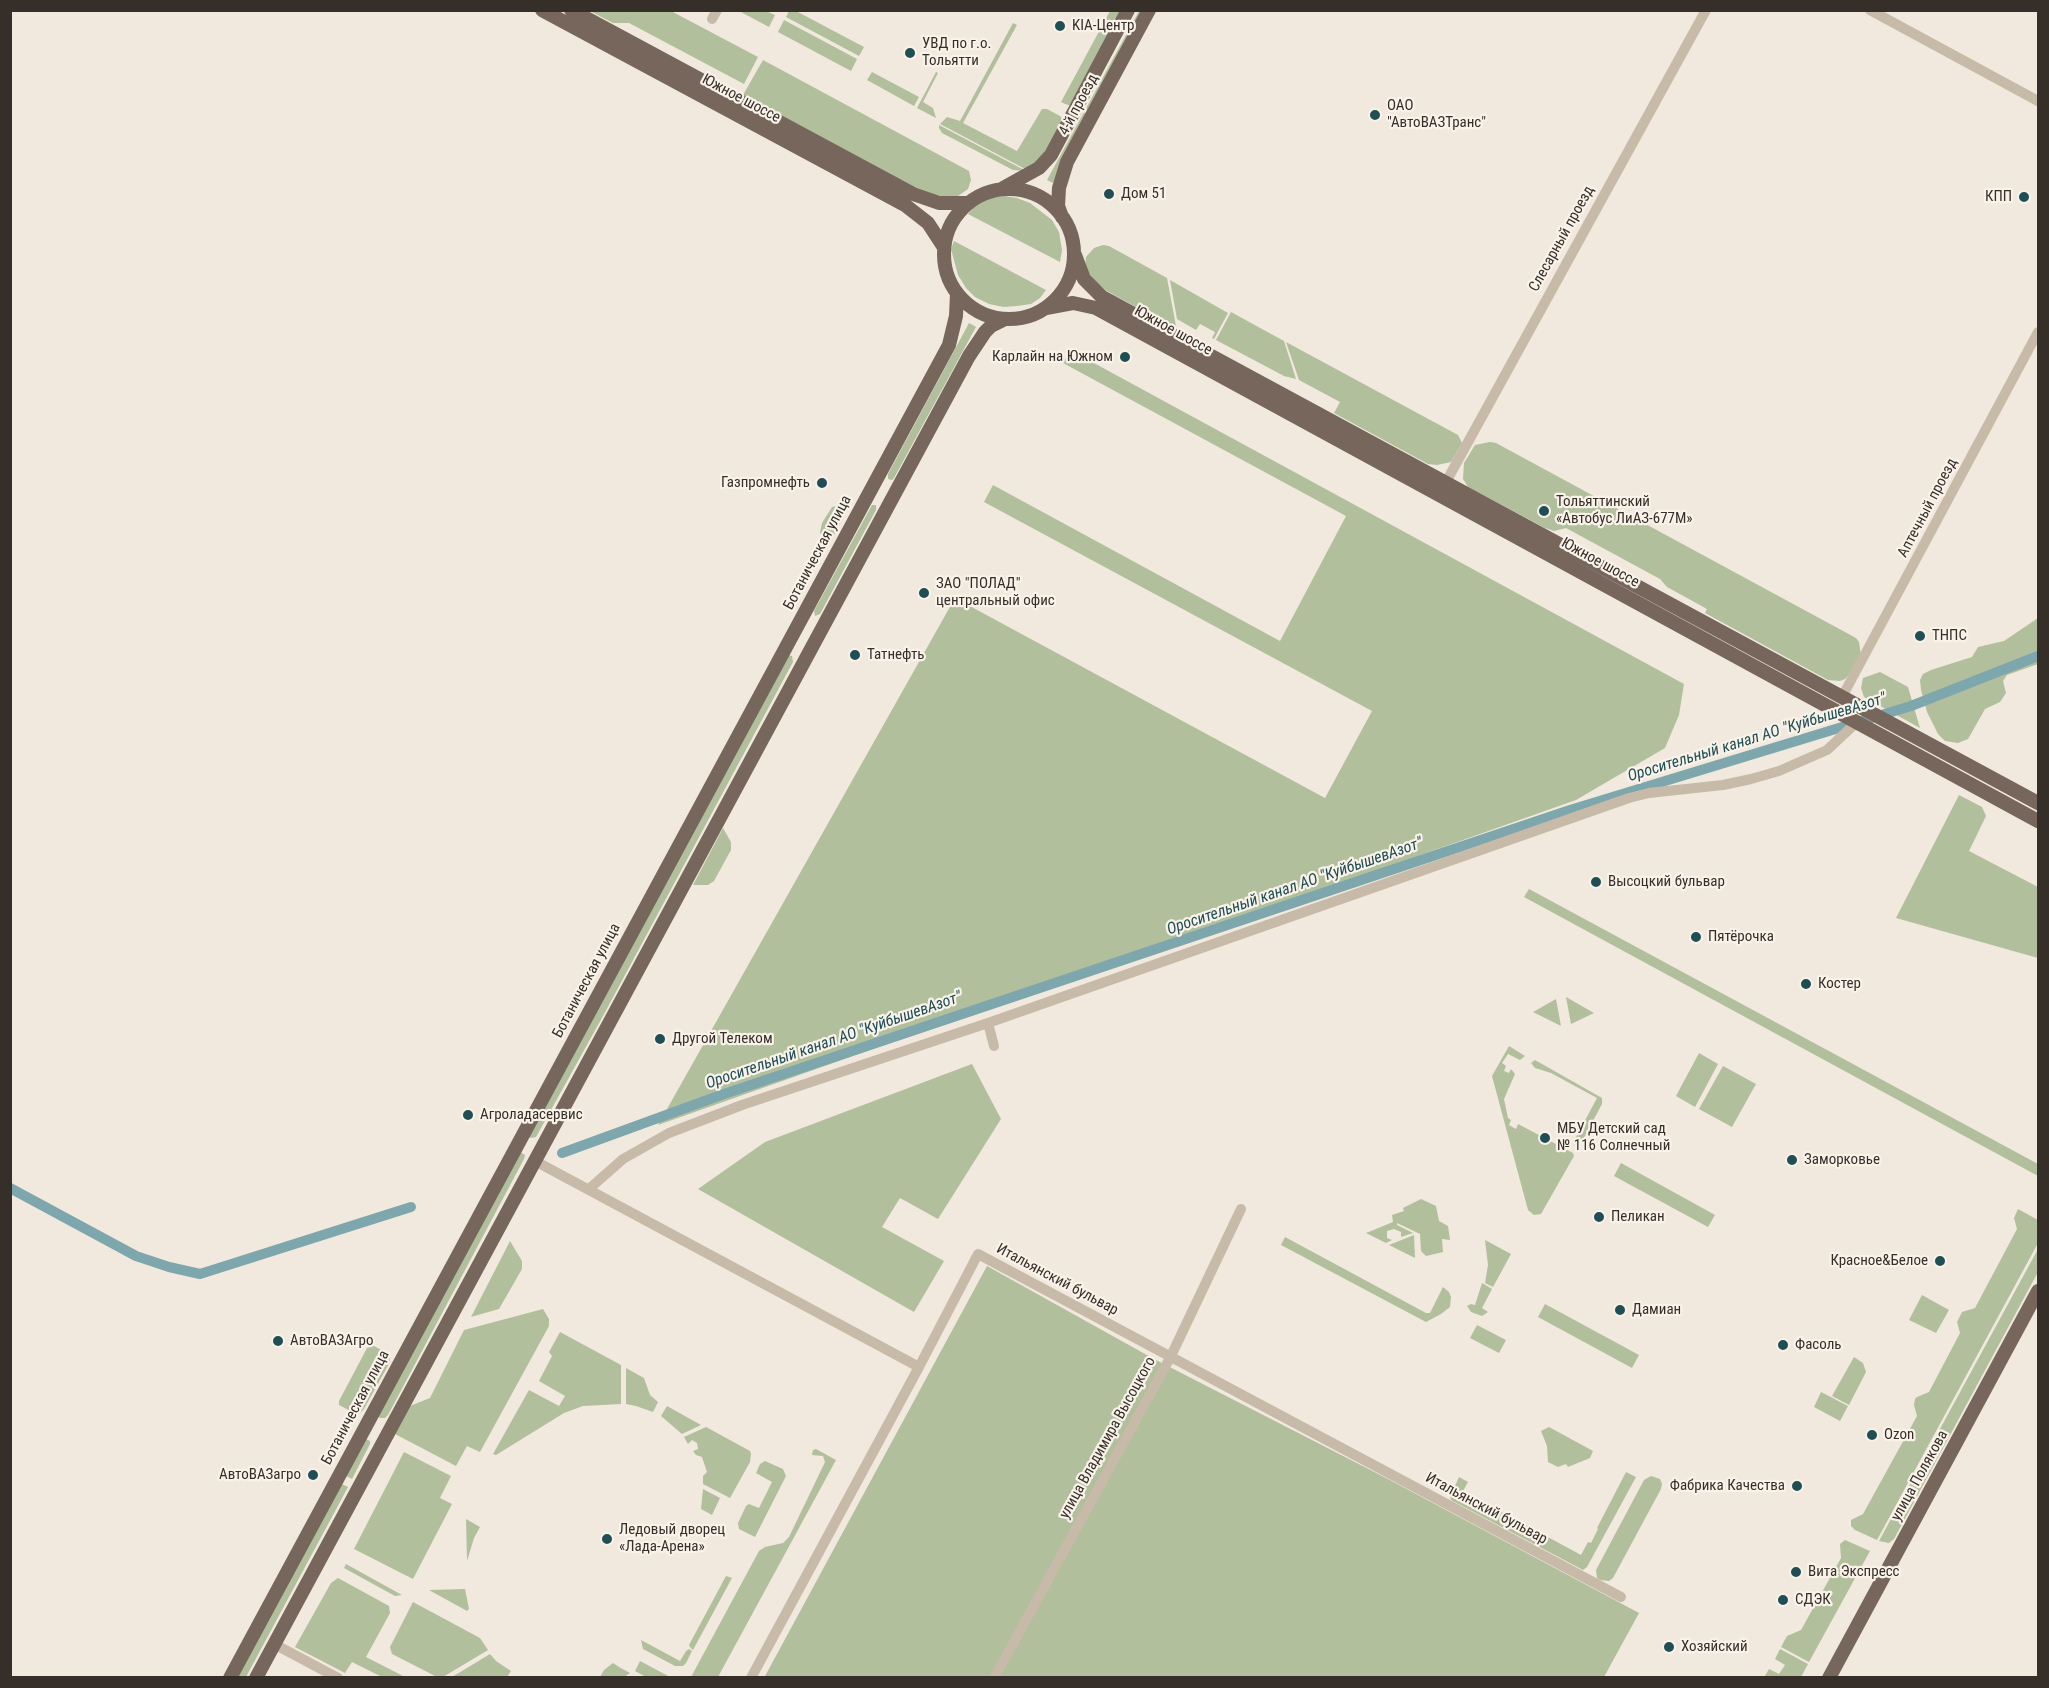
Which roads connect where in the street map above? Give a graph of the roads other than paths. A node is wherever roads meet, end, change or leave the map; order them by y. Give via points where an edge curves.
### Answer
1 (542, 10) edge
2 (571, 10) edge
3 (1128, 10) edge
4 (1149, 10) edge
5 (1706, 10) edge
6 (1870, 10) edge
7 (2038, 102) edge
8 (1004, 188) junction
9 (969, 203) junction
10 (1063, 219) junction
11 (943, 246) junction
12 (1075, 255) junction
13 (957, 294) junction
14 (1046, 308) junction
15 (1003, 320) junction
16 (2038, 333) edge
17 (1446, 482) junction
18 (870, 491) junction
19 (890, 501) junction
20 (796, 628) junction
21 (816, 639) junction
22 (1842, 697) junction
23 (1857, 722) junction
24 (2038, 803) edge
25 (2038, 820) edge
26 (988, 1023) junction
27 (994, 1046) dead end
28 (520, 1140) junction
29 (537, 1156) junction
30 (589, 1189) junction
31 (1241, 1209) dead end
32 (2038, 1291) edge
33 (1170, 1358) junction
34 (920, 1367) junction
35 (366, 1425) junction
36 (386, 1436) junction
37 (1621, 1597) dead end
38 (274, 1644) junction
39 (230, 1677) edge
40 (256, 1677) edge
41 (338, 1677) edge
42 (751, 1677) edge
43 (994, 1677) edge
44 (1830, 1677) edge

1 - 11 main road, Южное шоссе via 905,205 928,223
2 - 9 main road, Южное шоссе via 914,194 939,203
3 - 8 main road, 4-й проезд via 1051,155 1039,168
4 - 10 main road, 4-й проезд via 1067,162 1059,188 1058,206
5 - 17 street, Слесарный проезд
6 - 7 street
8 - 9 main road
8 - 10 main road via 1029,192
9 - 11 main road via 950,228
10 - 12 main road
11 - 13 main road via 946,273
12 - 14 main road via 1067,285
12 - 17 main road, Южное шоссе via 1084,279 1102,297
13 - 15 main road via 976,311
13 - 18 main road, Ботаническая улица via 949,345
14 - 15 main road
14 - 23 main road, Южное шоссе via 1073,303 1096,308
15 - 19 main road via 985,332 969,356
16 - 22 street, Аптечный проезд
17 - 22 main road, Южное шоссе
18 - 19 main road
18 - 20 main road, Ботаническая улица
19 - 21 main road
20 - 21 main road
20 - 28 main road, Ботаническая улица
21 - 29 main road
22 - 24 main road, Южное шоссе
23 - 25 main road, Южное шоссе
23 - 26 street via 1827,750 1779,771 1722,785 1629,798
26 - 27 street
26 - 30 street via 669,1133 622,1159
28 - 29 main road
28 - 35 main road, Ботаническая улица
29 - 30 street
29 - 36 main road
30 - 34 street
31 - 33 street, улица Владимира Высоцкого
32 - 44 main road, улица Полякова
33 - 34 street, Итальянский бульвар via 978,1254
33 - 37 street, Итальянский бульвар
33 - 43 street, улица Владимира Высоцкого
34 - 42 street
35 - 36 main road
35 - 39 main road, Ботаническая улица
36 - 38 main road
38 - 40 main road
38 - 41 street

